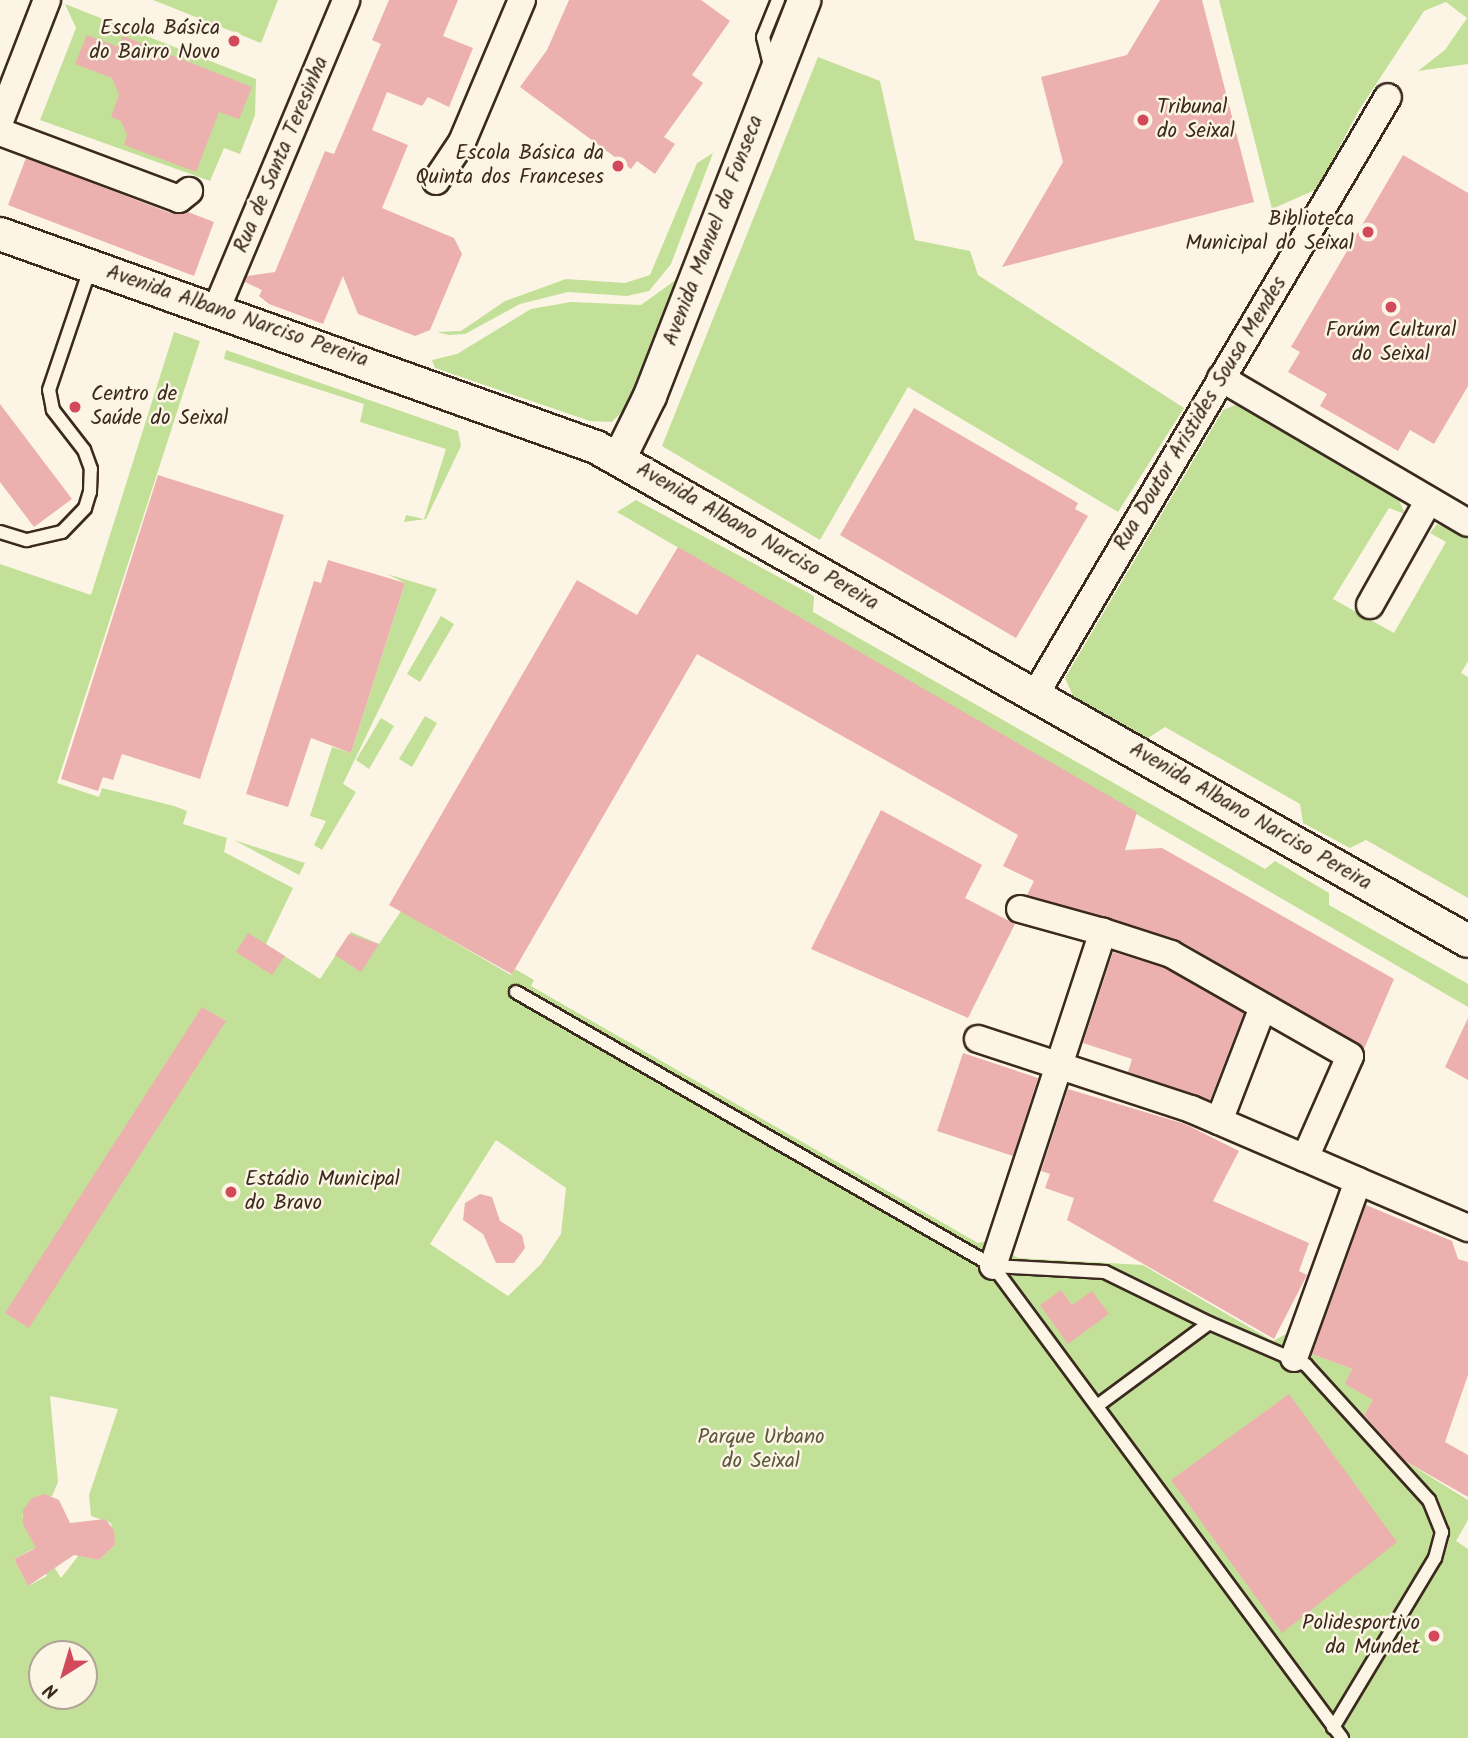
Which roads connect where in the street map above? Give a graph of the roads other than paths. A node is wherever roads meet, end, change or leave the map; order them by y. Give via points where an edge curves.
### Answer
1 (47, 0) edge
2 (346, 0) edge
3 (523, 0) edge
4 (778, 0) edge
5 (804, 0) edge
6 (774, 79) junction
7 (1388, 97) dead end
8 (0, 121) edge
9 (0, 132) edge
10 (436, 181) dead end
11 (189, 191) dead end
12 (0, 234) edge
13 (91, 266) junction
14 (216, 310) junction
15 (1221, 378) junction
16 (619, 459) junction
17 (1429, 500) junction
18 (1468, 523) edge
19 (0, 532) edge
20 (1370, 605) dead end
21 (1035, 695) junction
22 (1020, 909) dead end
23 (1103, 932) junction
24 (1468, 941) edge
25 (516, 992) dead end
26 (1263, 1007) junction
27 (978, 1039) dead end
28 (1059, 1065) junction
29 (1219, 1121) junction
30 (1305, 1158) junction
31 (1358, 1181) junction
32 (1468, 1228) edge
33 (992, 1266) junction
34 (1209, 1323) junction
35 (1294, 1358) junction
36 (1097, 1406) junction
37 (1333, 1728) junction
38 (1342, 1738) edge

1 - 8 street
2 - 14 street, Rua de Santa Teresinha
3 - 10 street via 462,142
4 - 6 lane via 763,37
5 - 6 street, Avenida Manuel da Fonseca
6 - 16 street, Avenida Manuel da Fonseca via 650,396
7 - 15 street, Rua Doutor Aristides Sousa Mendes
9 - 11 street via 180,199
12 - 13 street, Avenida Albano Narciso Pereira
13 - 14 street, Avenida Albano Narciso Pereira
13 - 19 lane via 48,390 53,411 91,469 85,508 62,533 48,539
14 - 16 street, Avenida Albano Narciso Pereira via 540,424
15 - 17 street
15 - 21 street, Rua Doutor Aristides Sousa Mendes
16 - 21 street, Avenida Albano Narciso Pereira
17 - 18 street
17 - 20 street
21 - 24 street, Avenida Albano Narciso Pereira
22 - 23 street
23 - 26 street via 1171,954
23 - 28 street
25 - 33 lane
26 - 29 street
26 - 30 street via 1350,1056
27 - 28 street
28 - 29 street
28 - 33 street
29 - 30 street
30 - 31 street
31 - 32 street
31 - 35 street
33 - 34 lane via 1105,1272
33 - 36 lane
34 - 35 lane
34 - 36 lane
35 - 37 lane via 1318,1377 1429,1500 1442,1532 1435,1558
36 - 37 lane
37 - 38 lane

